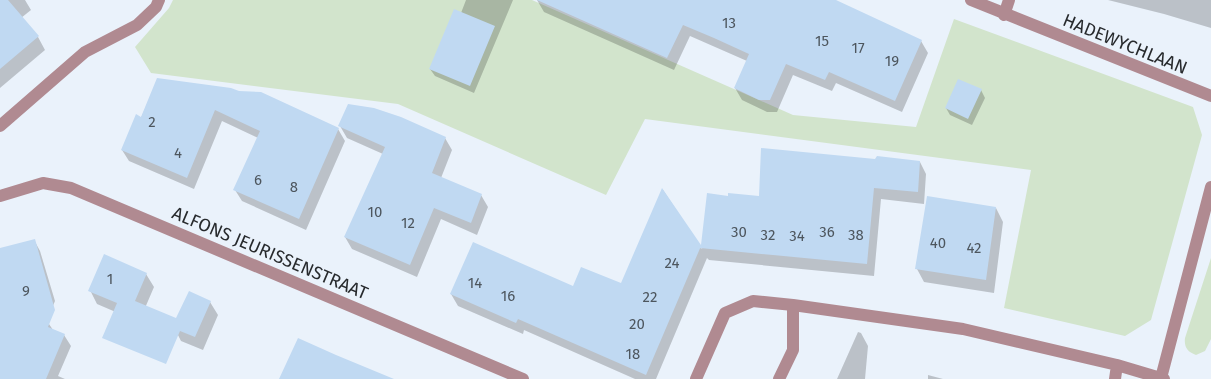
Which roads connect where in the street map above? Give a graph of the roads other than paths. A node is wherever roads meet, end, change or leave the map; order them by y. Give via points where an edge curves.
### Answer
1 (971, 0) edge
2 (1009, 0) edge
3 (157, 4) edge
4 (1004, 14) junction
5 (1211, 96) edge
6 (0, 126) edge
7 (1211, 187) edge
8 (0, 196) edge
9 (793, 305) junction
10 (1117, 365) junction
11 (523, 379) edge
12 (696, 379) edge
13 (779, 379) edge
14 (1115, 379) edge
15 (1162, 379) edge

1 - 4 street, HADEWYCHLAAN
2 - 4 street
3 - 6 street via 137,25 86,52
4 - 5 street, HADEWYCHLAAN
7 - 15 street
8 - 11 street, ALFONS JEURISSENSTRAAT via 43,183 71,188
9 - 10 street via 963,329
9 - 12 street via 753,301 725,314
9 - 13 street via 793,350
10 - 14 street
10 - 15 street

